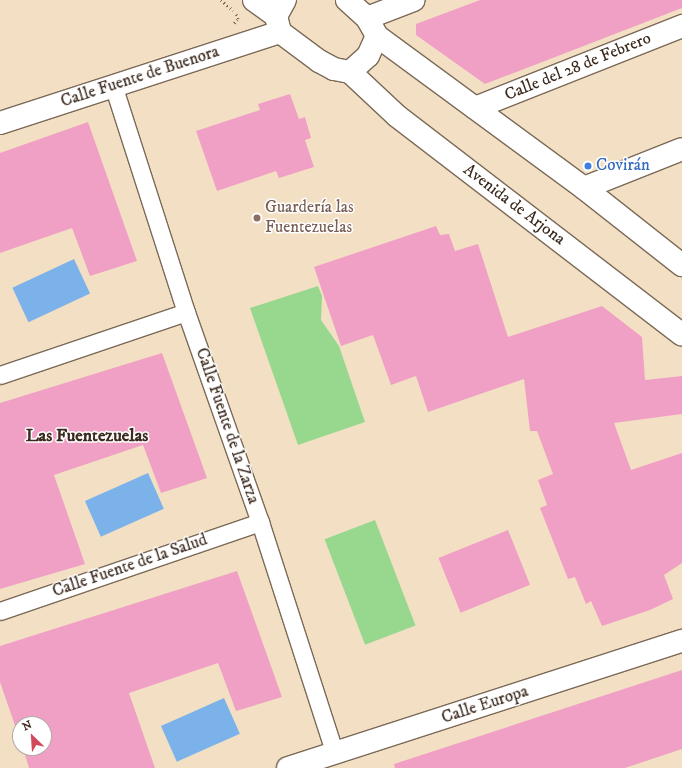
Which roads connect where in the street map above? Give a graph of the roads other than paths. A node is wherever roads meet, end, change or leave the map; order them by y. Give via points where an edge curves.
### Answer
1 (254, 0) edge
2 (347, 0) edge
3 (414, 0) edge
4 (280, 16) edge
5 (682, 26) edge
6 (372, 27) junction
7 (350, 72) junction
8 (112, 85) junction
9 (475, 108) junction
10 (0, 123) edge
11 (682, 149) edge
12 (584, 188) junction
13 (680, 261) edge
14 (186, 312) junction
15 (682, 335) edge
16 (0, 375) edge
17 (260, 522) junction
18 (0, 610) edge
19 (682, 641) edge
20 (338, 761) edge
21 (288, 768) edge

1 - 4 street
2 - 6 street
3 - 6 street
4 - 7 street via 319,61 334,70
4 - 8 street, Calle Fuente de Buenora
5 - 9 street, Calle del 28 de Febrero
6 - 7 street via 368,56
6 - 9 street
7 - 15 street, Avenida de Arjona via 397,116
8 - 10 street, Calle Fuente de Buenora
8 - 14 street, Calle Fuente de la Zarza
9 - 12 street
11 - 12 street
12 - 13 street
14 - 16 street
14 - 17 street, Calle Fuente de la Zarza
17 - 18 street, Calle Fuente de la Salud
17 - 20 street, Calle Fuente de la Zarza
19 - 20 street, Calle Europa
20 - 21 street, Calle Europa

